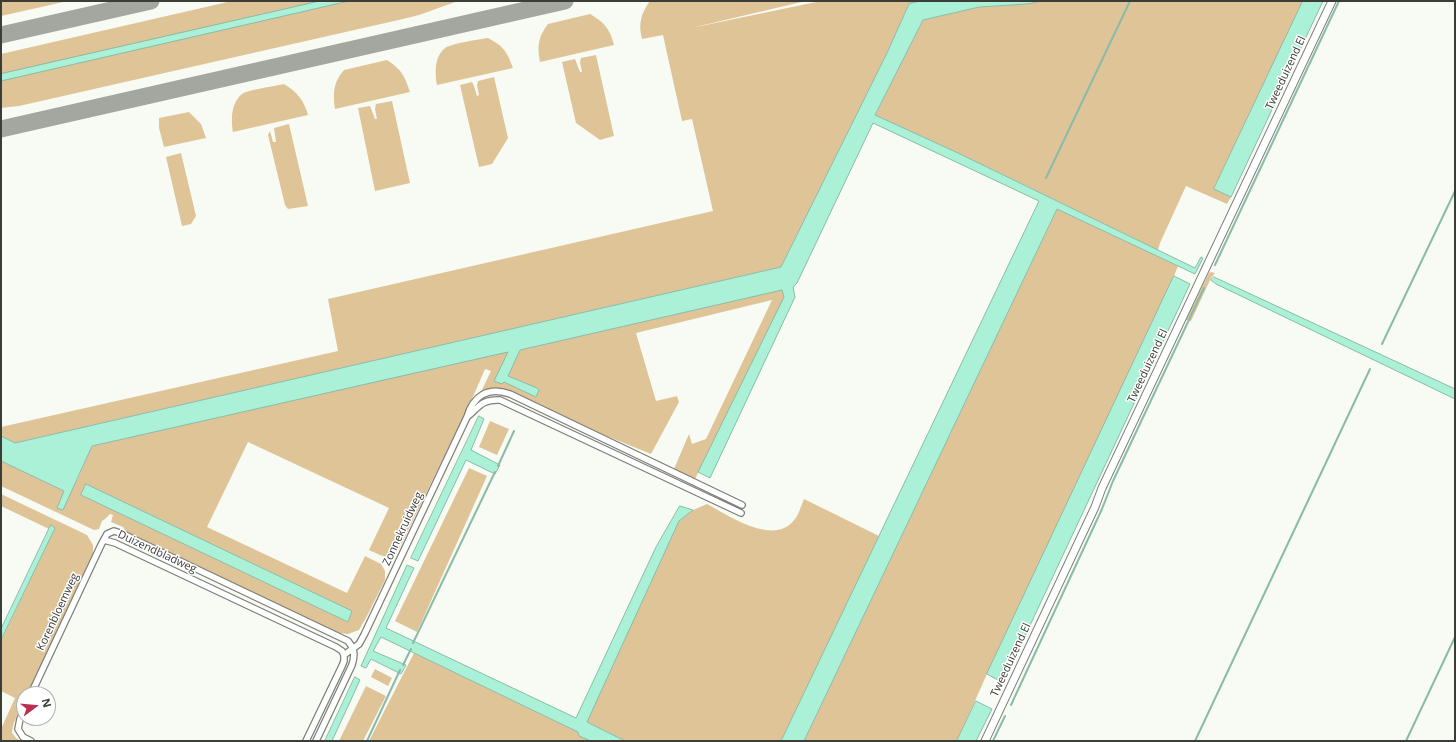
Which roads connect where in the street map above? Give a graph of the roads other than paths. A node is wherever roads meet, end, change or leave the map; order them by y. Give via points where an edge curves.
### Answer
1 (1332, 1) edge
2 (467, 417) junction
3 (742, 505) dead end
4 (741, 513) dead end
5 (104, 540) junction
6 (353, 648) junction
7 (344, 655) junction
8 (35, 686) edge
9 (19, 726) edge
10 (31, 741) edge
11 (306, 741) edge
12 (316, 741) edge
13 (985, 741) edge

1 - 13 street, Tweeduizend El
2 - 3 street, Zonnekruidweg via 477,398 497,390
2 - 4 street via 481,403 500,400
2 - 6 street, Zonnekruidweg via 364,635
5 - 6 street, Duizendbladweg via 107,534 114,531 123,534 342,637
5 - 7 street, Duizendbladweg via 336,647
5 - 8 street, Korenbloemweg
6 - 7 street, Zonnekruidweg
6 - 12 street via 355,656 352,665
7 - 11 street via 342,666
9 - 10 street via 23,737

